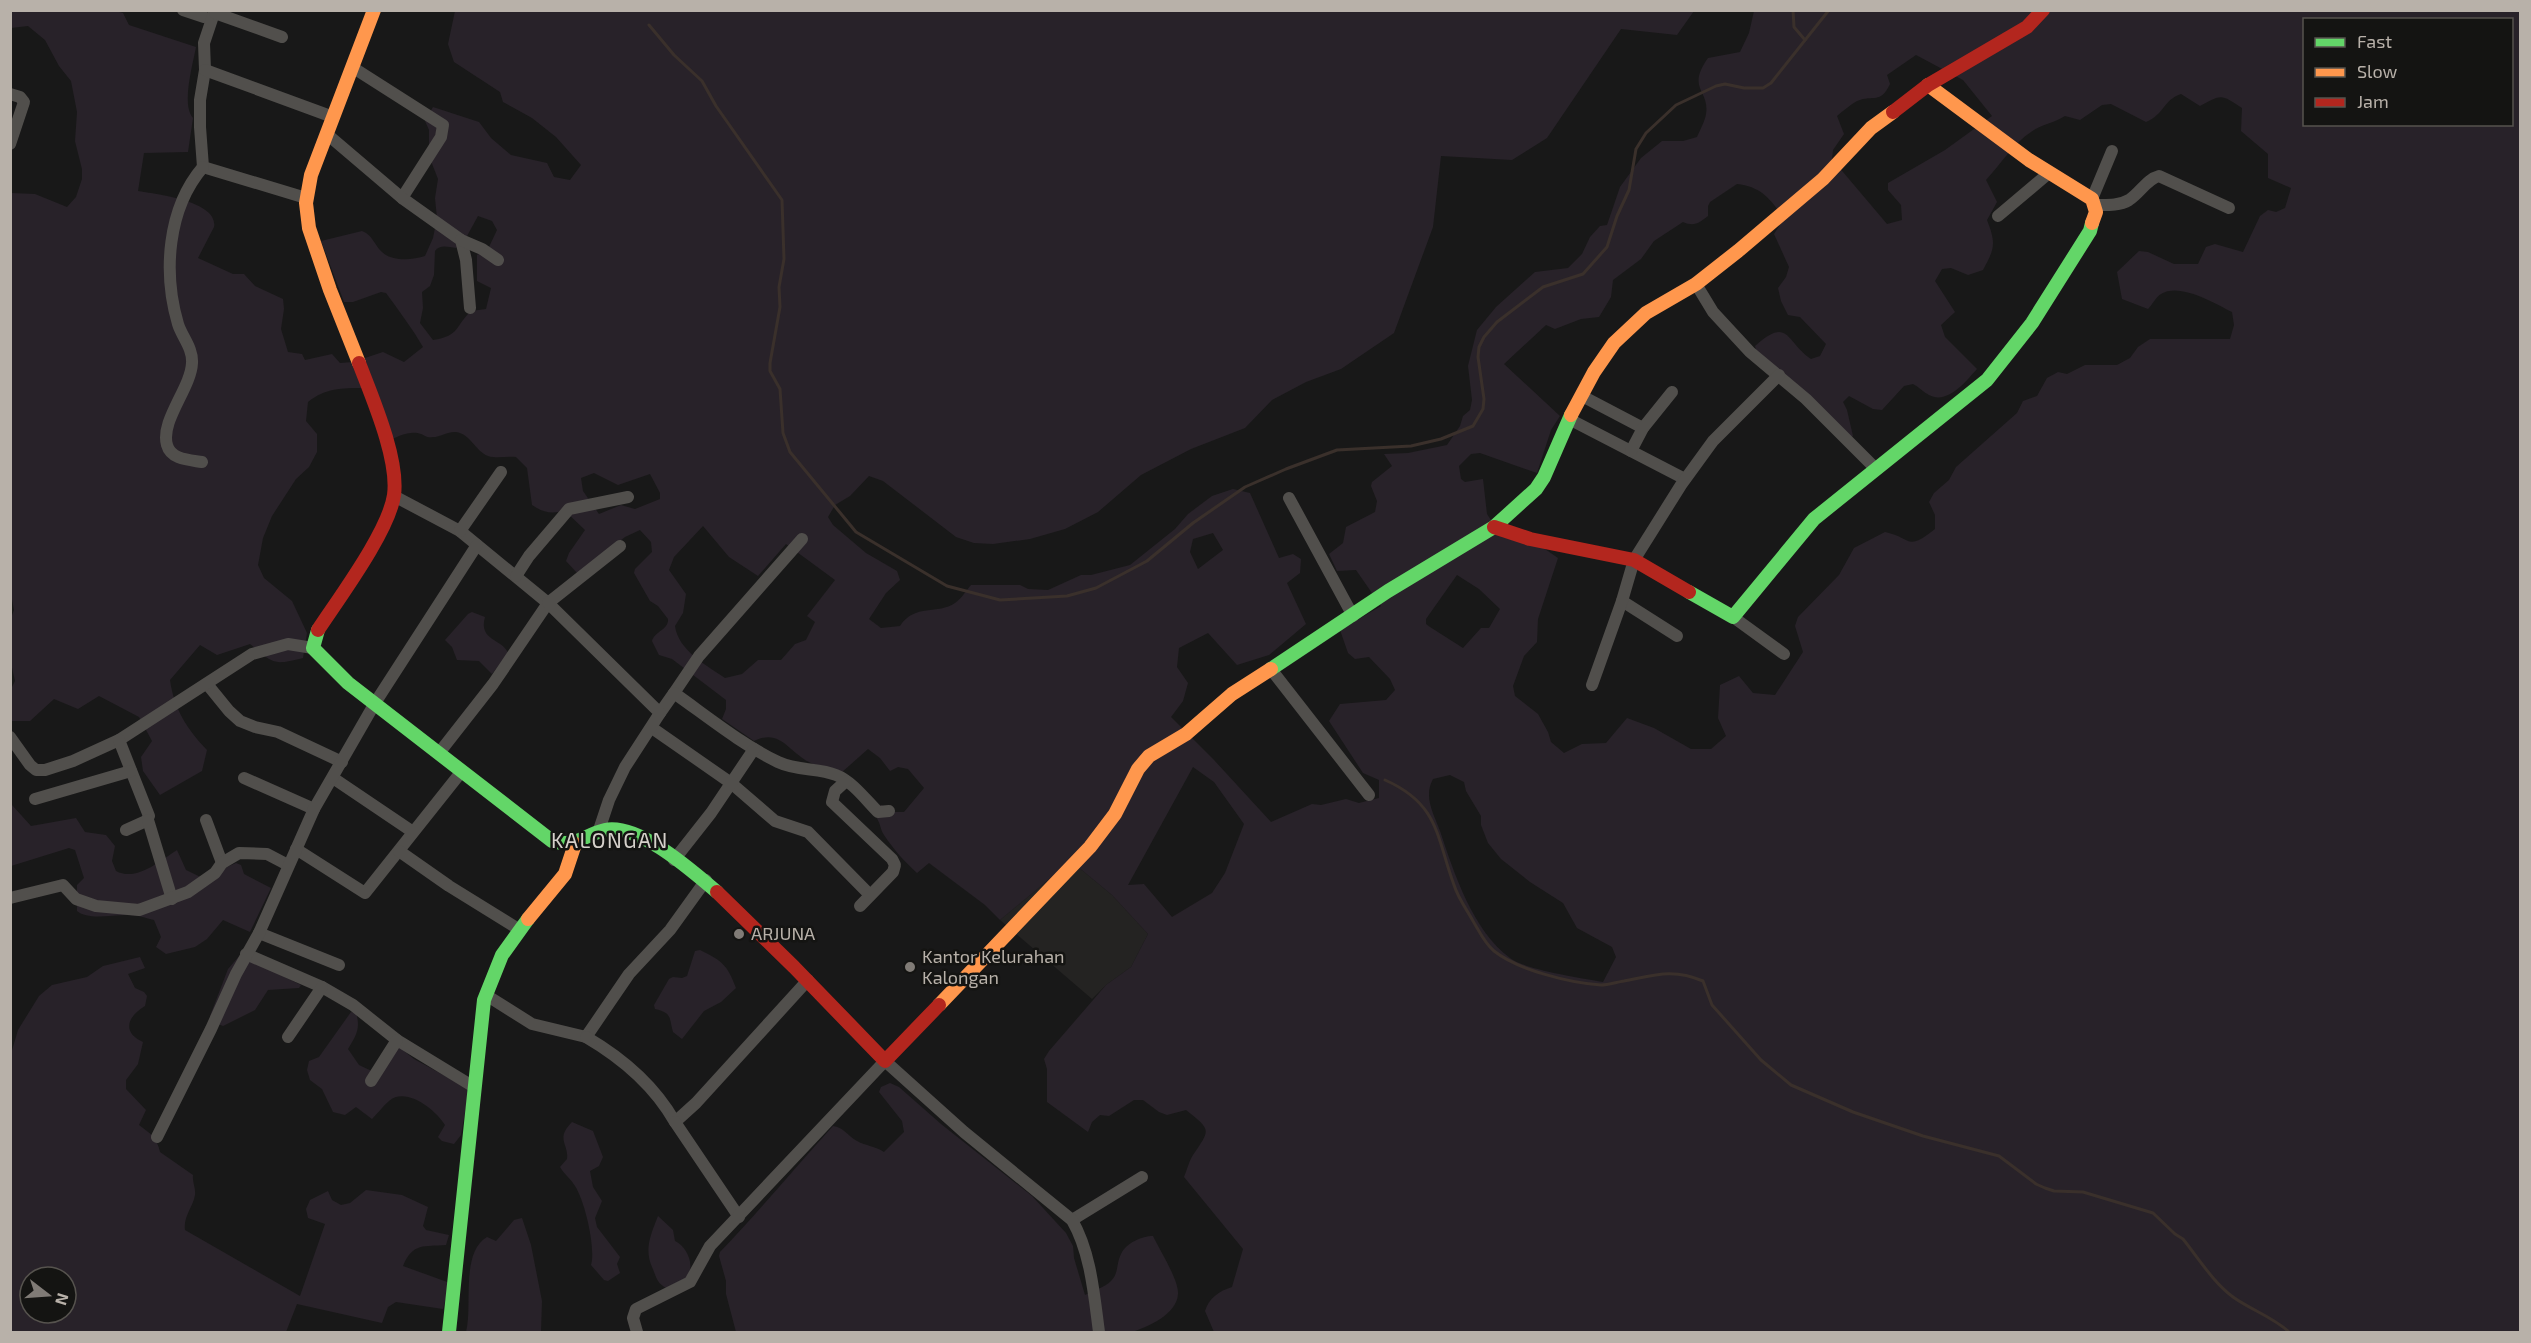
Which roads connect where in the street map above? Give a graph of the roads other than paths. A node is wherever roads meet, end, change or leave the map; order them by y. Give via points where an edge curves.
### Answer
1 (183, 10) edge
2 (374, 10) edge
3 (2043, 10) edge
4 (211, 14) edge
5 (282, 38) dead end
6 (352, 67) junction
7 (205, 70) junction
8 (1928, 85) junction
9 (10, 94) edge
10 (333, 117) junction
11 (328, 135) junction
12 (11, 143) edge
13 (2112, 151) dead end
14 (203, 167) junction
15 (2049, 173) junction
16 (306, 198) junction
17 (402, 198) junction
18 (2094, 202) junction
19 (2229, 208) dead end
20 (1998, 216) dead end
21 (461, 240) junction
22 (498, 260) dead end
23 (1696, 284) junction
24 (470, 308) dead end
25 (1779, 375) junction
26 (1672, 392) dead end
27 (1582, 396) junction
28 (1569, 419) junction
29 (1643, 428) junction
30 (1631, 451) junction
31 (202, 462) dead end
32 (1876, 469) junction
33 (501, 472) dead end
34 (1685, 479) junction
35 (394, 496) junction
36 (628, 497) dead end
37 (1290, 498) dead end
38 (1494, 526) junction
39 (460, 531) junction
40 (802, 539) dead end
41 (477, 545) junction
42 (620, 546) dead end
43 (1634, 560) junction
44 (516, 576) junction
45 (1622, 601) junction
46 (548, 603) junction
47 (1353, 616) junction
48 (1732, 617) junction
49 (1677, 636) dead end
50 (313, 648) junction
51 (1784, 654) dead end
52 (1270, 668) junction
53 (207, 684) junction
54 (1592, 685) dead end
55 (674, 693) junction
56 (375, 703) junction
57 (660, 713) junction
58 (652, 728) junction
59 (10, 737) edge
60 (119, 740) junction
61 (754, 749) junction
62 (439, 753) junction
63 (342, 762) junction
64 (131, 771) junction
65 (462, 771) junction
66 (244, 778) dead end
67 (333, 778) junction
68 (846, 781) junction
69 (731, 783) junction
70 (1369, 795) dead end
71 (35, 799) dead end
72 (314, 809) junction
73 (890, 811) dead end
74 (148, 820) junction
75 (206, 820) dead end
76 (126, 830) dead end
77 (599, 830) junction
78 (413, 832) junction
79 (575, 844) junction
80 (296, 849) junction
81 (399, 851) junction
82 (674, 860) junction
83 (222, 863) junction
84 (288, 865) junction
85 (706, 880) junction
86 (870, 895) junction
87 (10, 898) edge
88 (172, 899) junction
89 (860, 906) dead end
90 (520, 930) junction
91 (260, 933) junction
92 (246, 954) junction
93 (339, 965) dead end
94 (808, 980) junction
95 (322, 987) junction
96 (486, 995) junction
97 (586, 1036) junction
98 (288, 1037) dead end
99 (397, 1040) junction
100 (885, 1061) junction
101 (371, 1081) dead end
102 (474, 1087) junction
103 (675, 1122) junction
104 (157, 1137) dead end
105 (1142, 1177) dead end
106 (739, 1217) junction
107 (1072, 1220) junction
108 (448, 1332) edge
109 (637, 1332) edge
110 (1099, 1332) edge

1 - 4 street
2 - 6 street
3 - 8 street via 2011,37
4 - 5 street
4 - 7 street via 204,43
6 - 10 street
6 - 17 street via 443,125 441,137
7 - 10 street
7 - 14 street via 200,100
8 - 15 street
8 - 23 street via 1871,128 1823,179
9 - 12 street via 24,102
10 - 11 street
11 - 16 street via 310,175
11 - 17 street
13 - 18 street
14 - 16 street
14 - 31 street via 188,190 168,259 178,324 192,362 167,439 174,456
15 - 18 street
15 - 20 street
16 - 35 street via 309,228 320,262 380,416 394,476
17 - 21 street
18 - 19 street via 2123,203 2159,176
18 - 32 street via 2095,219 2086,238 2007,356 1987,380
21 - 22 street
21 - 24 street
23 - 25 street via 1713,312 1750,352
23 - 27 street via 1646,313 1614,343
25 - 32 street
25 - 34 street via 1713,441
26 - 29 street
27 - 28 street
27 - 29 street
28 - 30 street
28 - 38 street via 1536,489
29 - 30 street
30 - 34 street
32 - 48 street via 1814,519
33 - 39 street
34 - 43 street
35 - 39 street
35 - 50 street via 364,560 319,626
36 - 44 street via 569,509
37 - 47 street
38 - 43 street via 1530,539
38 - 47 street
39 - 41 street
40 - 55 street via 699,656
41 - 44 street
41 - 56 street
42 - 46 street
43 - 45 street
43 - 48 street
44 - 46 street
45 - 49 street
45 - 54 street
46 - 57 street
46 - 62 street via 493,684
47 - 52 street
48 - 51 street
50 - 53 street via 288,644 263,651 236,663
50 - 56 street
52 - 70 street
52 - 100 street via 1232,693 1186,734 1149,756 1090,847
53 - 60 street
53 - 63 street via 240,721 278,732
55 - 57 street
55 - 61 street
56 - 62 street
56 - 63 street
57 - 58 street
58 - 69 street
58 - 77 street via 626,767
59 - 60 street via 30,765 40,771
60 - 64 street
61 - 68 street via 800,770 835,775
61 - 69 street
62 - 65 street
63 - 67 street
64 - 71 street
64 - 74 street
65 - 78 street
65 - 79 street via 552,841
66 - 72 street
67 - 72 street
67 - 78 street
68 - 73 street via 878,812
68 - 86 street via 835,791 832,802 895,865 894,873
69 - 82 street
69 - 86 street via 775,821 808,832
72 - 80 street
74 - 76 street
74 - 88 street
75 - 83 street
77 - 79 street
77 - 82 street via 627,832
78 - 81 street
79 - 90 street via 565,874
80 - 81 street via 365,893
80 - 84 street
81 - 90 street
82 - 85 street
83 - 84 street via 239,853 267,854
83 - 88 street via 215,873
84 - 91 street
85 - 94 street
85 - 97 street via 670,930 629,974
86 - 89 street
87 - 88 street via 63,885 76,899 117,910 139,910
90 - 96 street via 502,955
91 - 92 street
91 - 93 street
92 - 95 street
92 - 104 street
94 - 100 street
94 - 103 street
95 - 98 street
95 - 99 street via 353,1005
96 - 97 street via 532,1024
96 - 102 street
97 - 103 street via 616,1055 654,1091
99 - 101 street
99 - 102 street
100 - 106 street
100 - 107 street
102 - 108 street
103 - 106 street
105 - 107 street
106 - 109 street via 710,1246 690,1282 634,1312
107 - 110 street via 1085,1250

